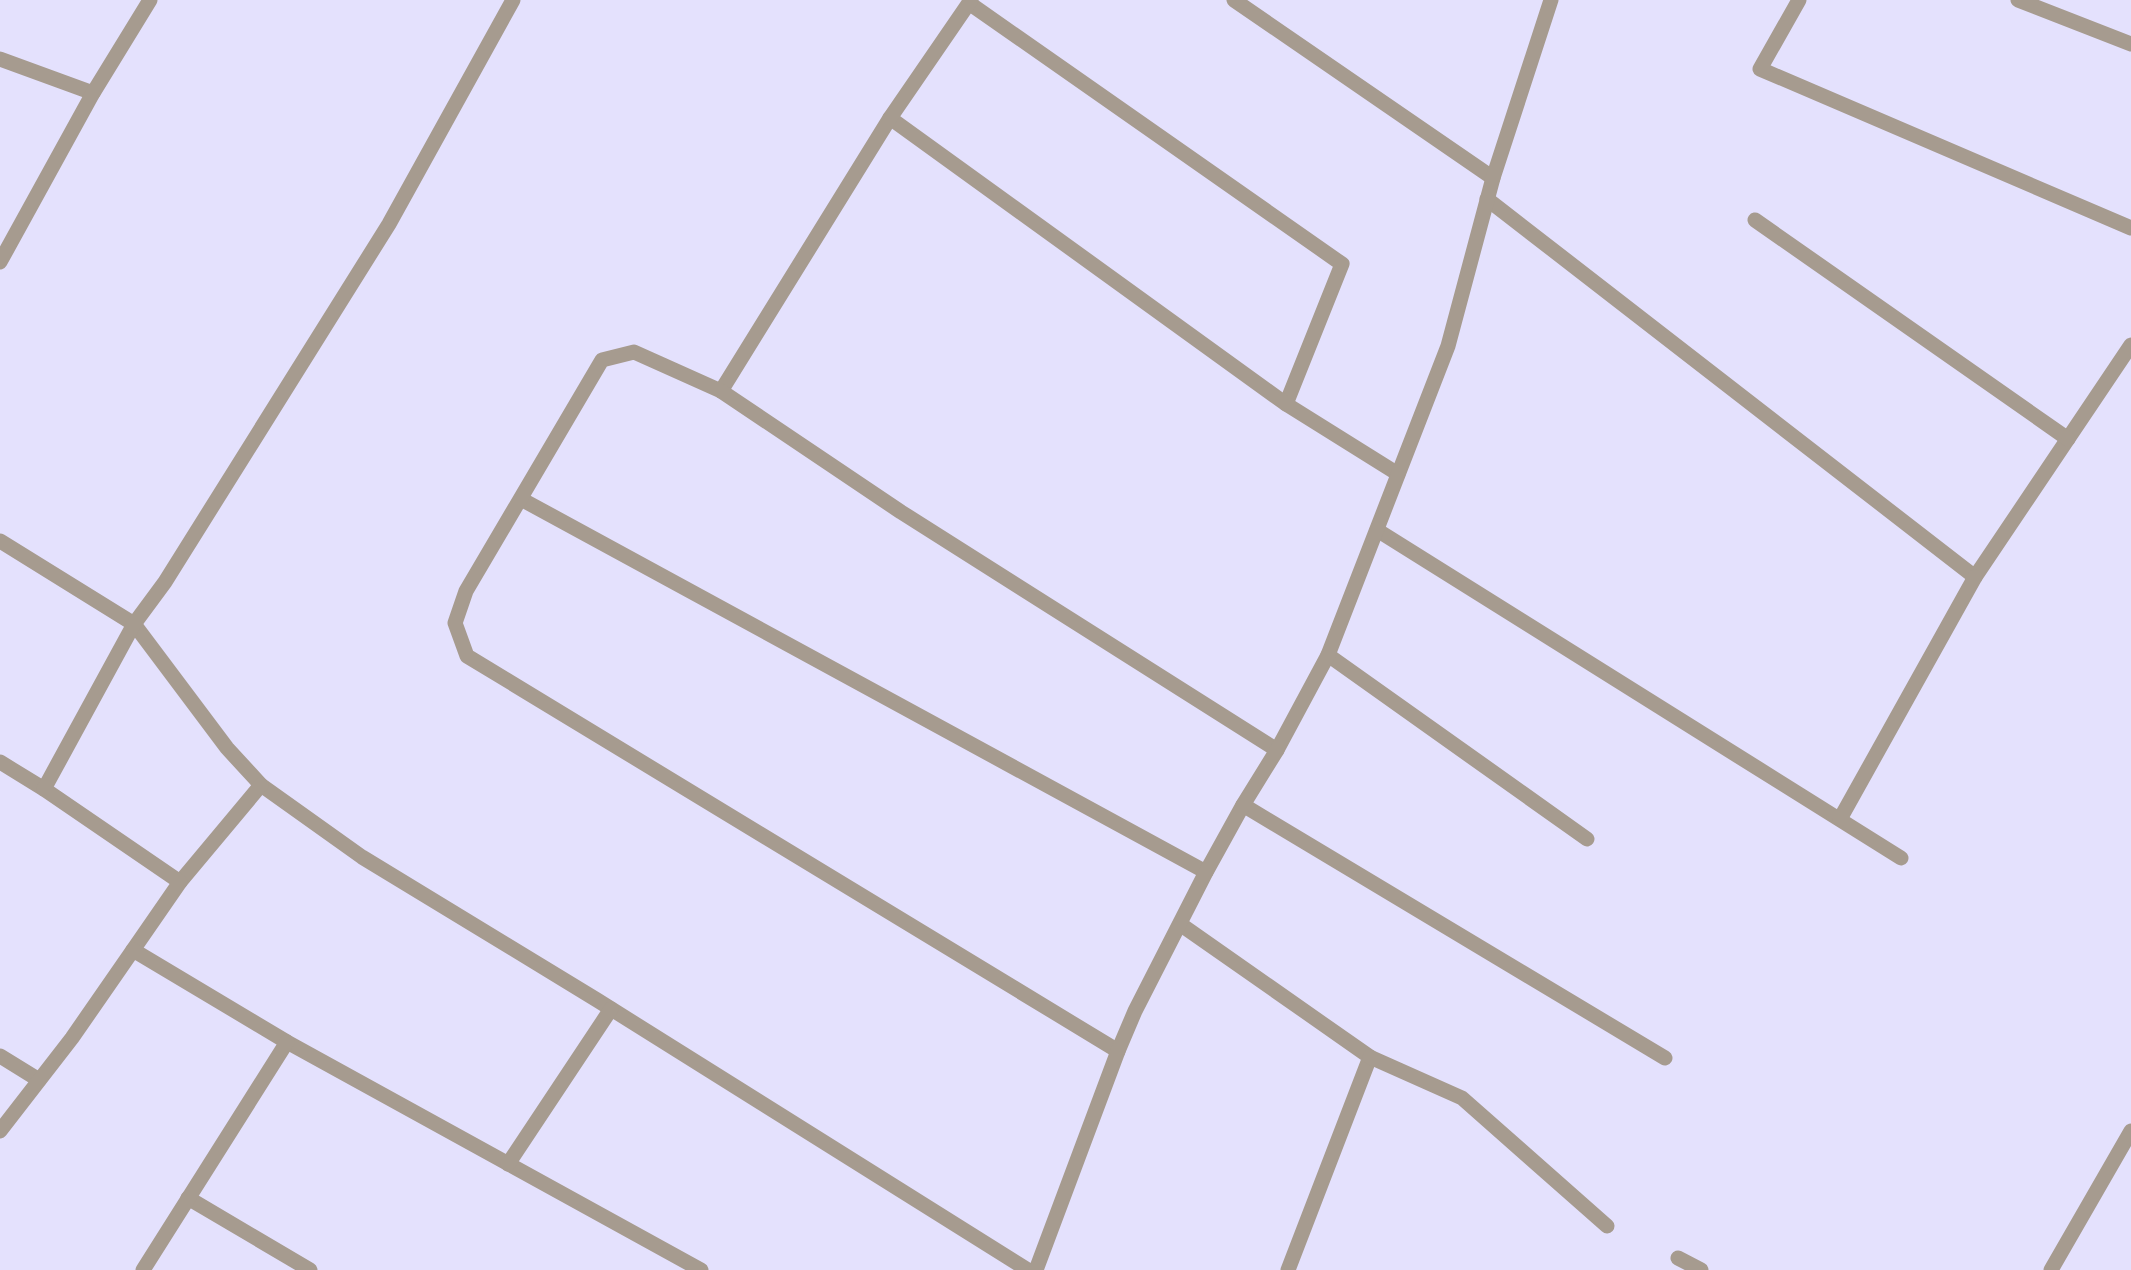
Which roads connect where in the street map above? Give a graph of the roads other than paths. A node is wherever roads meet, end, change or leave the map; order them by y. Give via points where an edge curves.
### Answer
1 (150, 0) edge
2 (513, 0) edge
3 (1234, 0) edge
4 (1551, 0) edge
5 (1799, 0) edge
6 (2018, 0) edge
7 (970, 1) edge
8 (2131, 44) edge
9 (0, 59) edge
10 (93, 93) junction
11 (890, 118) junction
12 (1493, 178) junction
13 (1487, 198) junction
14 (1755, 220) dead end
15 (2131, 228) edge
16 (0, 262) edge
17 (2131, 345) edge
18 (721, 391) junction
19 (1286, 404) junction
20 (2068, 439) junction
21 (1398, 474) junction
22 (521, 499) junction
23 (1377, 530) junction
24 (0, 541) edge
25 (1975, 577) junction
26 (134, 624) junction
27 (1328, 655) junction
28 (1277, 750) junction
29 (0, 762) edge
30 (261, 785) junction
31 (44, 789) junction
32 (1243, 805) junction
33 (1840, 819) junction
34 (1587, 839) dead end
35 (1901, 858) dead end
36 (1206, 872) junction
37 (180, 882) junction
38 (1180, 924) junction
39 (133, 950) junction
40 (611, 1009) junction
41 (287, 1042) junction
42 (1118, 1051) junction
43 (0, 1056) edge
44 (1370, 1057) junction
45 (1665, 1058) dead end
46 (39, 1080) junction
47 (0, 1131) edge
48 (2131, 1131) edge
49 (508, 1164) junction
50 (188, 1198) junction
51 (1607, 1226) dead end
52 (1678, 1258) dead end
53 (143, 1270) edge
54 (310, 1270) edge
55 (701, 1270) edge
56 (1028, 1270) edge
57 (1036, 1270) edge
58 (1288, 1270) edge
59 (1701, 1270) edge
60 (2050, 1270) edge

1 - 10 street
2 - 26 street via 389,224 165,582
3 - 12 street
4 - 12 street
5 - 15 street via 1761,69
6 - 8 street
7 - 11 street
7 - 19 street via 1342,264
9 - 10 street
10 - 16 street
11 - 18 street
11 - 19 street
12 - 13 street
13 - 21 street via 1448,346
13 - 25 street
14 - 20 street
17 - 20 street
18 - 22 street via 634,352 602,360
18 - 28 street via 901,512
19 - 21 street
20 - 25 street
21 - 23 street
22 - 36 street
22 - 42 street via 466,591 455,623 467,656
23 - 27 street
23 - 33 street
24 - 26 street
25 - 33 street
26 - 30 street via 227,748
26 - 31 street
27 - 28 street
27 - 34 street
28 - 32 street
29 - 31 street
30 - 37 street
30 - 40 street via 362,857
31 - 37 street
32 - 36 street
32 - 45 street
33 - 35 street
36 - 38 street
37 - 39 street
38 - 42 street
38 - 44 street
39 - 41 street
39 - 46 street
40 - 49 street
40 - 56 street
41 - 49 street
41 - 50 street
42 - 57 street
43 - 46 street
44 - 51 street via 1462,1098
44 - 58 street
46 - 47 street
48 - 60 street
49 - 55 street
50 - 53 street
50 - 54 street
52 - 59 street

